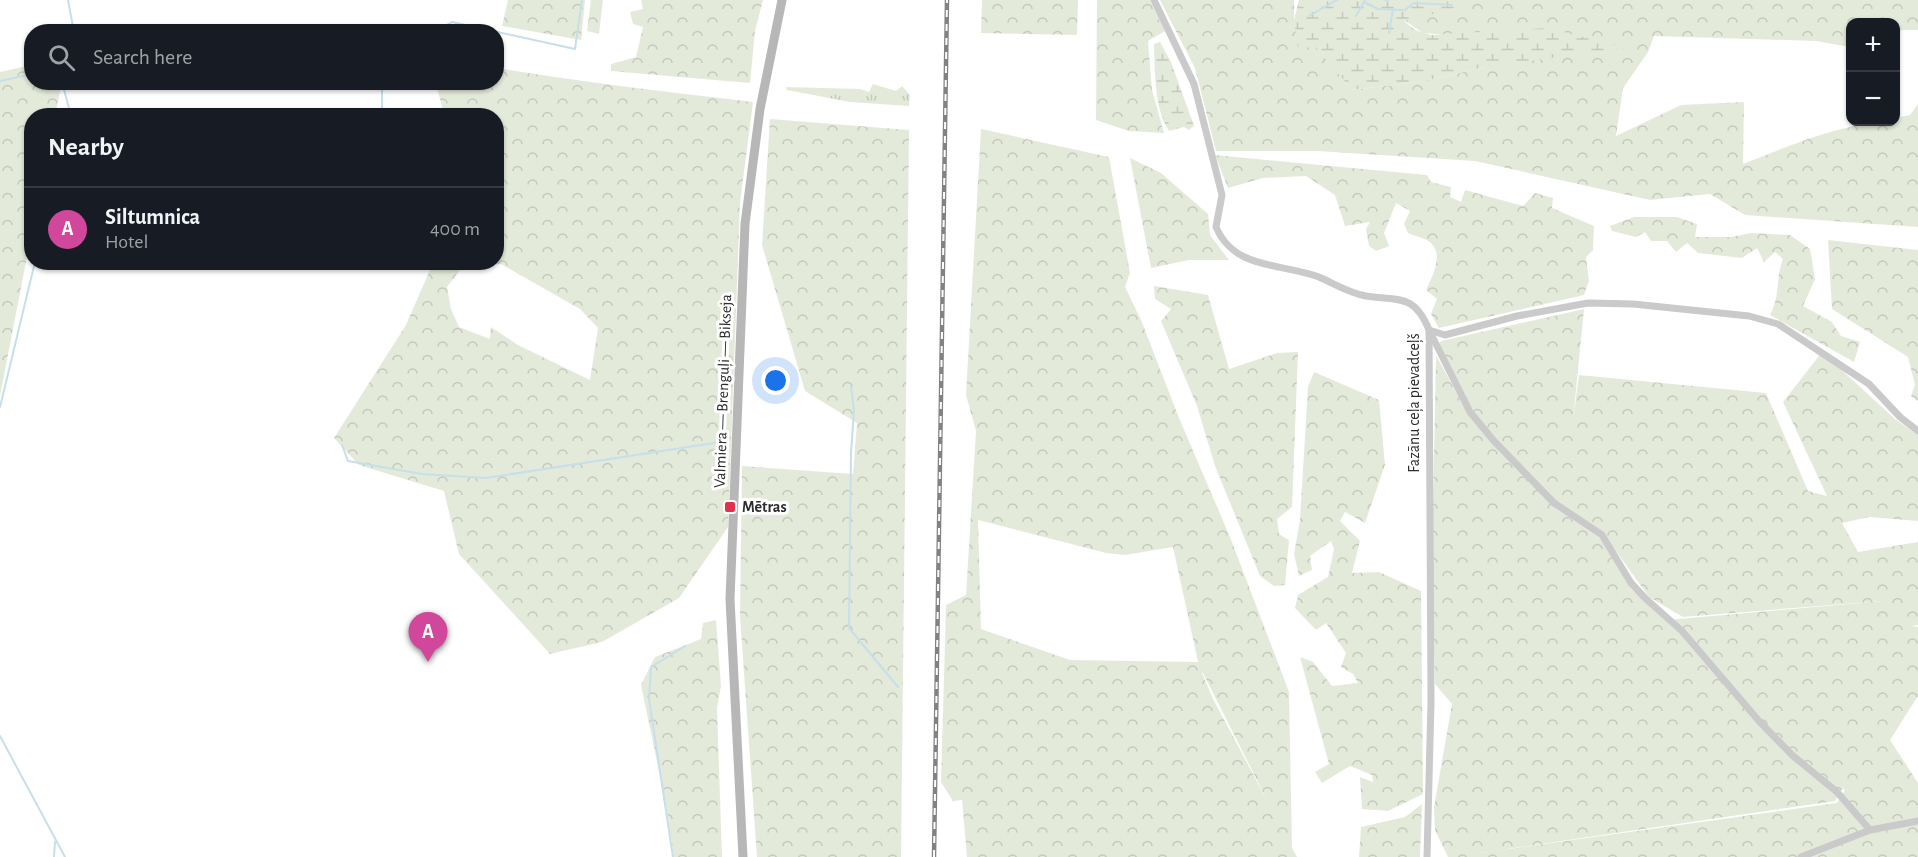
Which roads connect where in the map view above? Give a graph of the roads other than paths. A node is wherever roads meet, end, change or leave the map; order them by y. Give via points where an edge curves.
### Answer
1 (782, 0) edge
2 (1154, 0) edge
3 (1429, 330) junction
4 (1918, 431) edge
5 (1918, 821) edge
6 (1870, 830) junction
7 (1428, 856) edge
8 (743, 857) edge
9 (1801, 857) edge

1 - 8 main road, Valmiera — Brenguļi — Bikseja via 760,109 745,224 730,599
2 - 3 street, Fazānu ceļa pievadceļš via 1194,84 1222,195 1216,227 1230,249 1266,266 1317,276 1349,292 1398,298 1417,310
3 - 4 street via 1445,335 1588,303 1749,316 1778,324 1822,352 1869,384
3 - 6 street via 1470,412 1494,441 1554,503 1602,535 1631,583 1682,631 1759,721 1837,792
3 - 7 street, Fazānu ceļa pievadceļš
5 - 6 street
6 - 9 street

